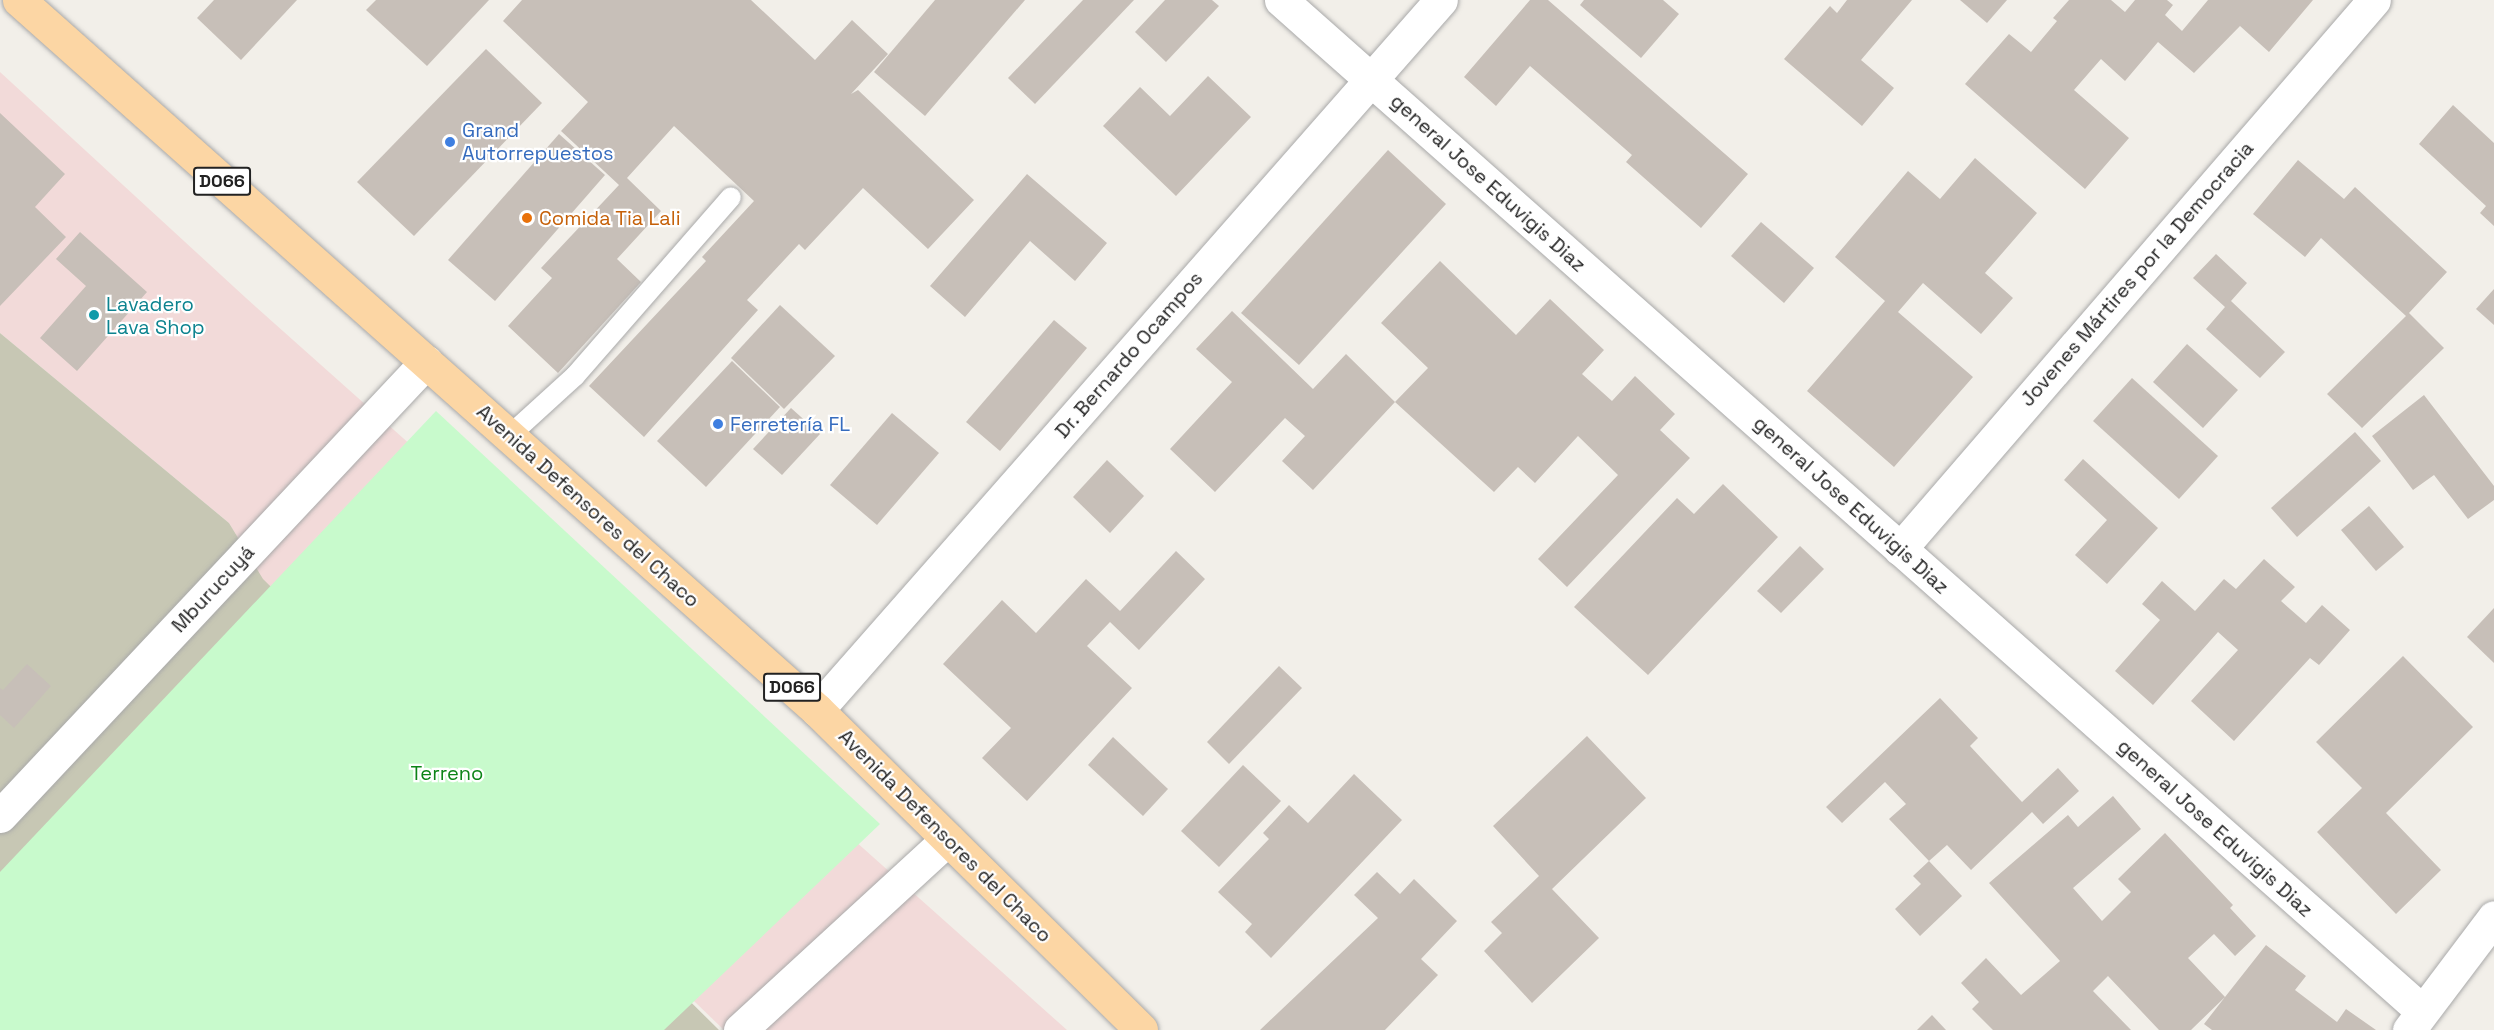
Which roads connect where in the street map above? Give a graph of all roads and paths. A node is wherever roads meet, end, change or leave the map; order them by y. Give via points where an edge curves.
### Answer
1 (19, 0) edge
2 (1281, 0) edge
3 (1441, 0) edge
4 (2374, 0) edge
5 (1371, 80) junction
6 (731, 197) dead end
7 (426, 363) junction
8 (509, 436) junction
9 (1900, 549) junction
10 (817, 710) junction
11 (0, 816) edge
12 (948, 839) junction
13 (2494, 917) edge
14 (2416, 1020) edge
15 (740, 1030) edge
16 (1141, 1030) edge

1 - 7 main road, Avenida Defensores del Chaco / D066
2 - 5 street, general Jose Eduvigis Diaz
3 - 5 street, Dr. Bernardo Ocampos
4 - 9 street, Jovenes Mártires por la Democracia
5 - 9 street, general Jose Eduvigis Diaz
5 - 10 street, Dr. Bernardo Ocampos
6 - 8 lane via 575,376
7 - 8 main road, Avenida Defensores del Chaco / D066
7 - 11 street, Mburucuyá
8 - 10 main road, Avenida Defensores del Chaco / D066
9 - 14 street, general Jose Eduvigis Diaz
10 - 12 main road, Avenida Defensores del Chaco / D066
12 - 15 street
12 - 16 main road, Avenida Defensores del Chaco / D066
13 - 14 street

